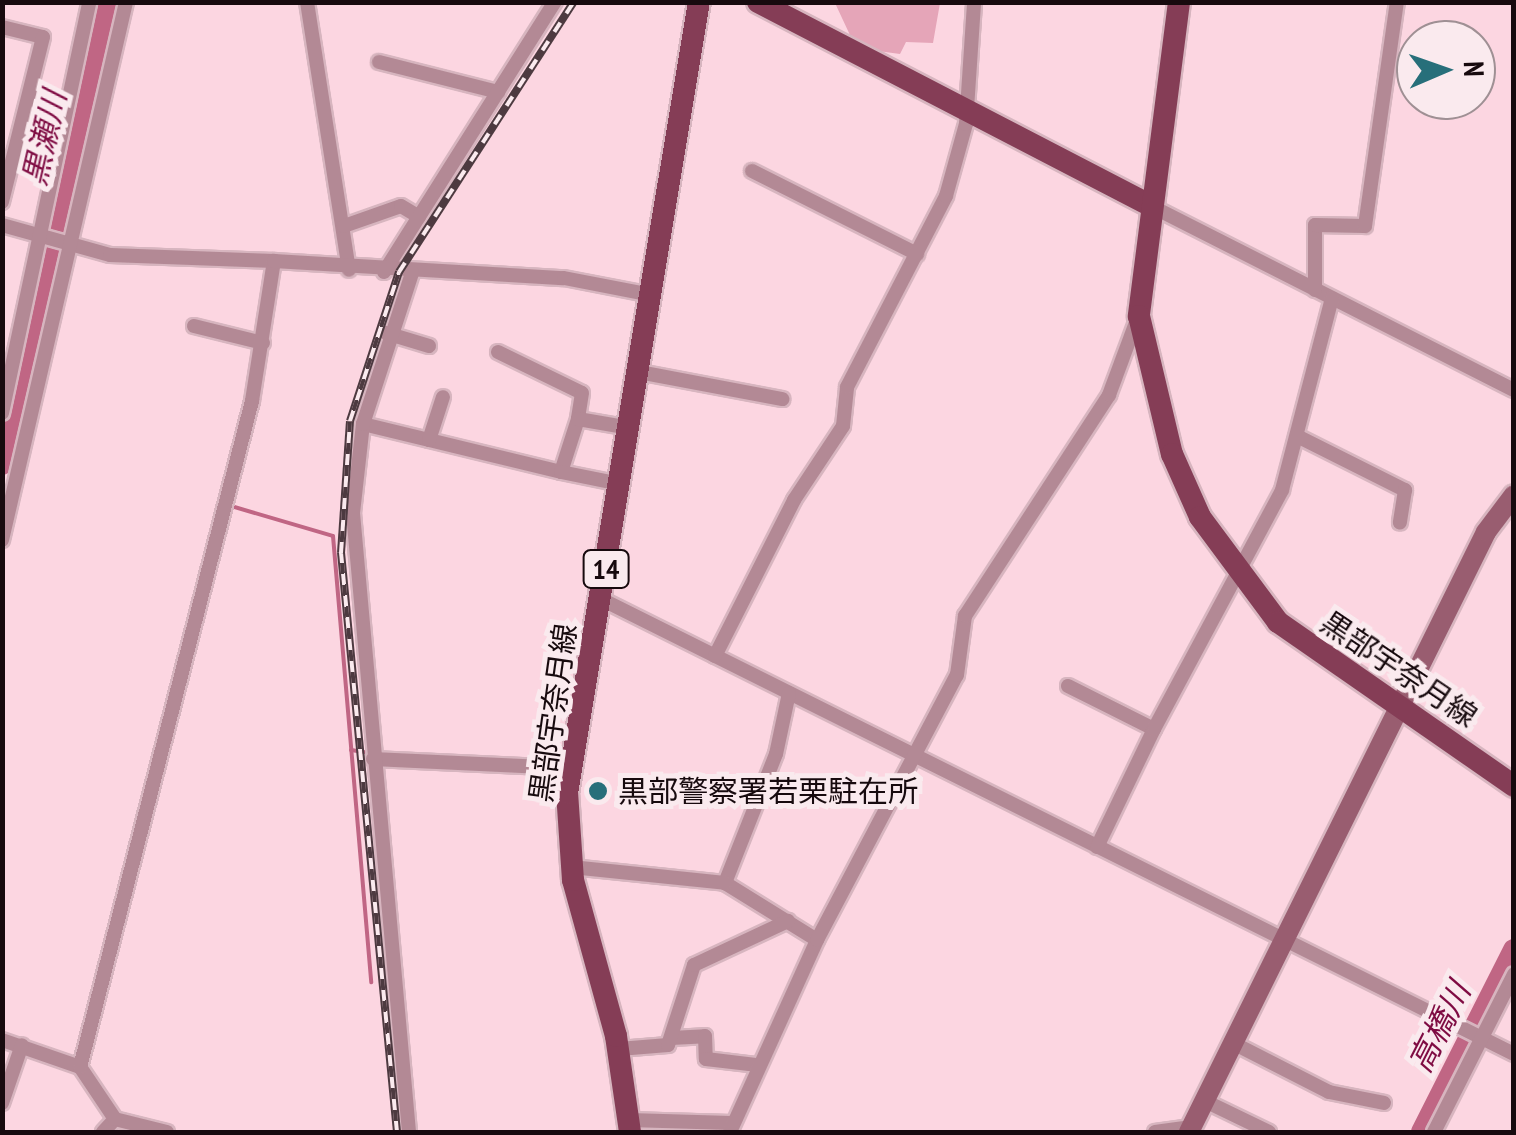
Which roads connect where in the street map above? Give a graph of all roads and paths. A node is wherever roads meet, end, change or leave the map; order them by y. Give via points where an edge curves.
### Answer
1 (89, 2) edge
2 (126, 2) edge
3 (307, 2) edge
4 (555, 2) edge
5 (699, 2) edge
6 (758, 2) edge
7 (974, 2) edge
8 (1179, 2) edge
9 (1397, 2) edge
10 (2, 27) edge
11 (379, 62) dead end
12 (498, 92) junction
13 (961, 108) junction
14 (752, 171) dead end
15 (2, 202) edge
16 (1148, 204) junction
17 (419, 217) junction
18 (2, 224) edge
19 (344, 226) junction
20 (41, 236) junction
21 (70, 244) junction
22 (917, 254) junction
23 (274, 261) junction
24 (349, 270) junction
25 (384, 272) junction
26 (412, 273) junction
27 (1315, 290) junction
28 (652, 296) junction
29 (1332, 298) junction
30 (1138, 316) junction
31 (194, 326) dead end
32 (386, 333) junction
33 (263, 343) junction
34 (429, 346) dead end
35 (498, 352) dead end
36 (639, 372) junction
37 (1514, 390) edge
38 (444, 397) dead end
39 (782, 399) dead end
40 (2, 413) edge
41 (578, 419) junction
42 (363, 424) junction
43 (630, 428) junction
44 (1297, 436) junction
45 (429, 440) junction
46 (561, 472) junction
47 (620, 484) junction
48 (1514, 495) edge
49 (1400, 524) dead end
50 (2, 540) edge
51 (1237, 575) junction
52 (600, 599) junction
53 (714, 656) junction
54 (1068, 686) dead end
55 (789, 693) junction
56 (1398, 707) junction
57 (1154, 729) junction
58 (912, 754) junction
59 (373, 759) junction
60 (1514, 786) edge
61 (568, 788) junction
62 (1097, 847) junction
63 (571, 867) junction
64 (725, 883) junction
65 (788, 922) junction
66 (1281, 938) junction
67 (817, 940) junction
68 (1514, 974) edge
69 (671, 1038) junction
70 (1481, 1038) junction
71 (2, 1040) edge
72 (1230, 1042) junction
73 (22, 1045) junction
74 (618, 1049) junction
75 (1514, 1054) edge
76 (756, 1065) junction
77 (80, 1067) junction
78 (1207, 1102) junction
79 (1384, 1103) dead end
80 (2, 1104) edge
81 (115, 1119) junction
82 (630, 1126) edge
83 (730, 1128) edge
84 (1191, 1130) edge
85 (103, 1132) edge
86 (167, 1132) edge
87 (410, 1132) edge
88 (1156, 1132) edge
89 (1269, 1132) edge
90 (1434, 1132) edge

1 - 20 street
2 - 21 street
3 - 19 street
4 - 12 street
5 - 28 main road, 黒部宇奈月線 / 14
6 - 13 main road
7 - 13 street
8 - 16 main road, 黒部宇奈月線
9 - 27 street via 1365,226 1315,225
10 - 15 street via 43,36
11 - 12 street
12 - 17 street
13 - 16 main road
13 - 22 street via 966,124 946,196
14 - 22 street
16 - 27 street
16 - 30 main road, 黒部宇奈月線
17 - 19 street via 401,206
17 - 25 street
18 - 20 street
19 - 24 street
20 - 21 street
20 - 40 street
21 - 23 street via 110,255
21 - 50 street
22 - 53 street via 846,387 843,426 794,500
23 - 24 street
23 - 33 street
24 - 25 street
25 - 26 street
26 - 28 street via 564,278
26 - 32 street
27 - 29 street
28 - 36 main road, 黒部宇奈月線 / 14
29 - 37 street
29 - 44 street
30 - 51 main road, 黒部宇奈月線 via 1172,454
30 - 58 street via 1108,395 965,616 957,675
31 - 33 street
32 - 34 street
32 - 42 street
33 - 77 street
35 - 41 street via 582,394
36 - 39 street
36 - 43 main road, 黒部宇奈月線 / 14
38 - 45 street
41 - 43 street
41 - 46 street
42 - 45 street
42 - 59 street via 353,514
43 - 47 main road, 黒部宇奈月線 / 14
44 - 49 street via 1405,490
44 - 51 street via 1282,490
45 - 46 street
46 - 47 street
47 - 52 main road, 黒部宇奈月線 / 14
48 - 56 street
51 - 56 main road, 黒部宇奈月線 via 1278,622
51 - 57 street
52 - 53 street
52 - 61 main road, 黒部宇奈月線 / 14
53 - 55 street
54 - 57 street
55 - 58 street
55 - 64 street via 776,754
56 - 60 main road, 黒部宇奈月線
56 - 66 street
57 - 62 street
58 - 62 street
58 - 67 street
59 - 61 street via 544,766
59 - 87 street
61 - 63 main road, 黒部宇奈月線 / 14
62 - 66 street
63 - 64 street
63 - 74 main road, 黒部宇奈月線 / 14
64 - 65 street
65 - 67 street
65 - 69 street via 694,965
66 - 70 street
66 - 72 street
67 - 76 street
68 - 70 street
69 - 74 street via 660,1048
69 - 76 street via 705,1036 706,1059
70 - 75 street
70 - 90 street
71 - 73 street
72 - 78 street
72 - 79 street via 1329,1092
73 - 77 street
73 - 80 street
74 - 82 main road, 黒部宇奈月線 / 14
76 - 83 street
77 - 81 street
78 - 84 street
78 - 89 street
81 - 85 street
81 - 86 street
82 - 83 street
84 - 88 street

